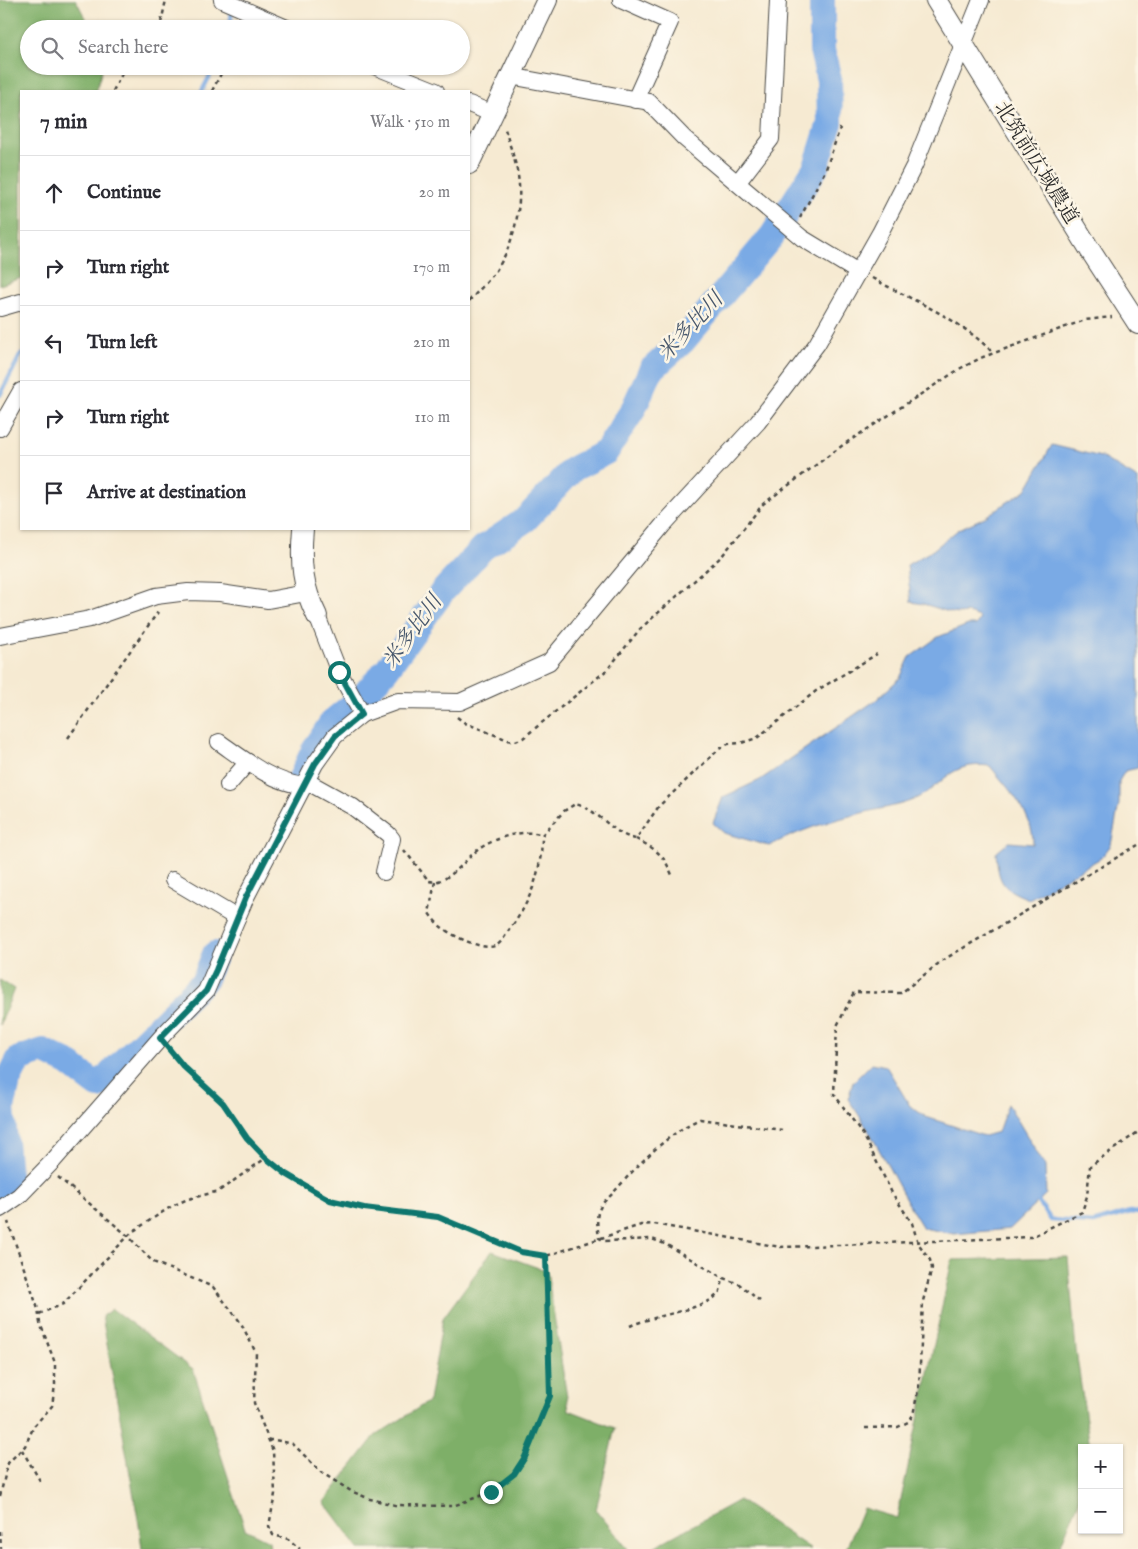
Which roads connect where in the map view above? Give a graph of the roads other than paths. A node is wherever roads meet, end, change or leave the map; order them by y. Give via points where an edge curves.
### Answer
1 (222, 0) edge
2 (547, 0) edge
3 (621, 0) edge
4 (778, 0) edge
5 (936, 0) edge
6 (981, 0) edge
7 (257, 6) edge
8 (276, 20) edge
9 (963, 44) junction
10 (396, 75) edge
11 (510, 76) junction
12 (434, 90) edge
13 (636, 100) junction
14 (470, 104) edge
15 (493, 114) junction
16 (470, 162) edge
17 (738, 182) junction
18 (858, 272) junction
19 (20, 302) edge
20 (0, 308) edge
21 (1137, 320) edge
22 (20, 394) edge
23 (0, 428) edge
24 (304, 530) edge
25 (306, 593) junction
26 (317, 616) joint
27 (1, 634) edge
28 (362, 714) junction
29 (219, 742) dead end
30 (248, 762) junction
31 (305, 783) junction
32 (228, 785) dead end
33 (384, 872) dead end
34 (173, 880) dead end
35 (236, 918) junction
36 (2, 1208) edge

1 - 7 street
2 - 11 street
3 - 13 street via 670,22
4 - 17 street via 771,139
5 - 9 street, 北筑前広域農道
6 - 9 street
7 - 8 street
9 - 18 street via 914,166
9 - 21 street, 北筑前広域農道
10 - 12 street
11 - 13 street
11 - 15 street
13 - 17 street via 649,102 684,138
14 - 15 street
15 - 16 street
17 - 18 street via 793,230
18 - 28 street via 817,344 758,422 663,525 549,662 460,702 398,701
19 - 20 street
22 - 23 street
24 - 25 street via 301,555
25 - 26 street
25 - 27 street via 268,600 220,593 156,596 90,619
26 - 28 street via 339,672
28 - 31 street via 335,736
29 - 30 street
30 - 31 street via 287,784
30 - 32 street
31 - 33 street via 353,807 392,839
31 - 35 street
34 - 35 street
35 - 36 street via 206,991 160,1038 47,1168

